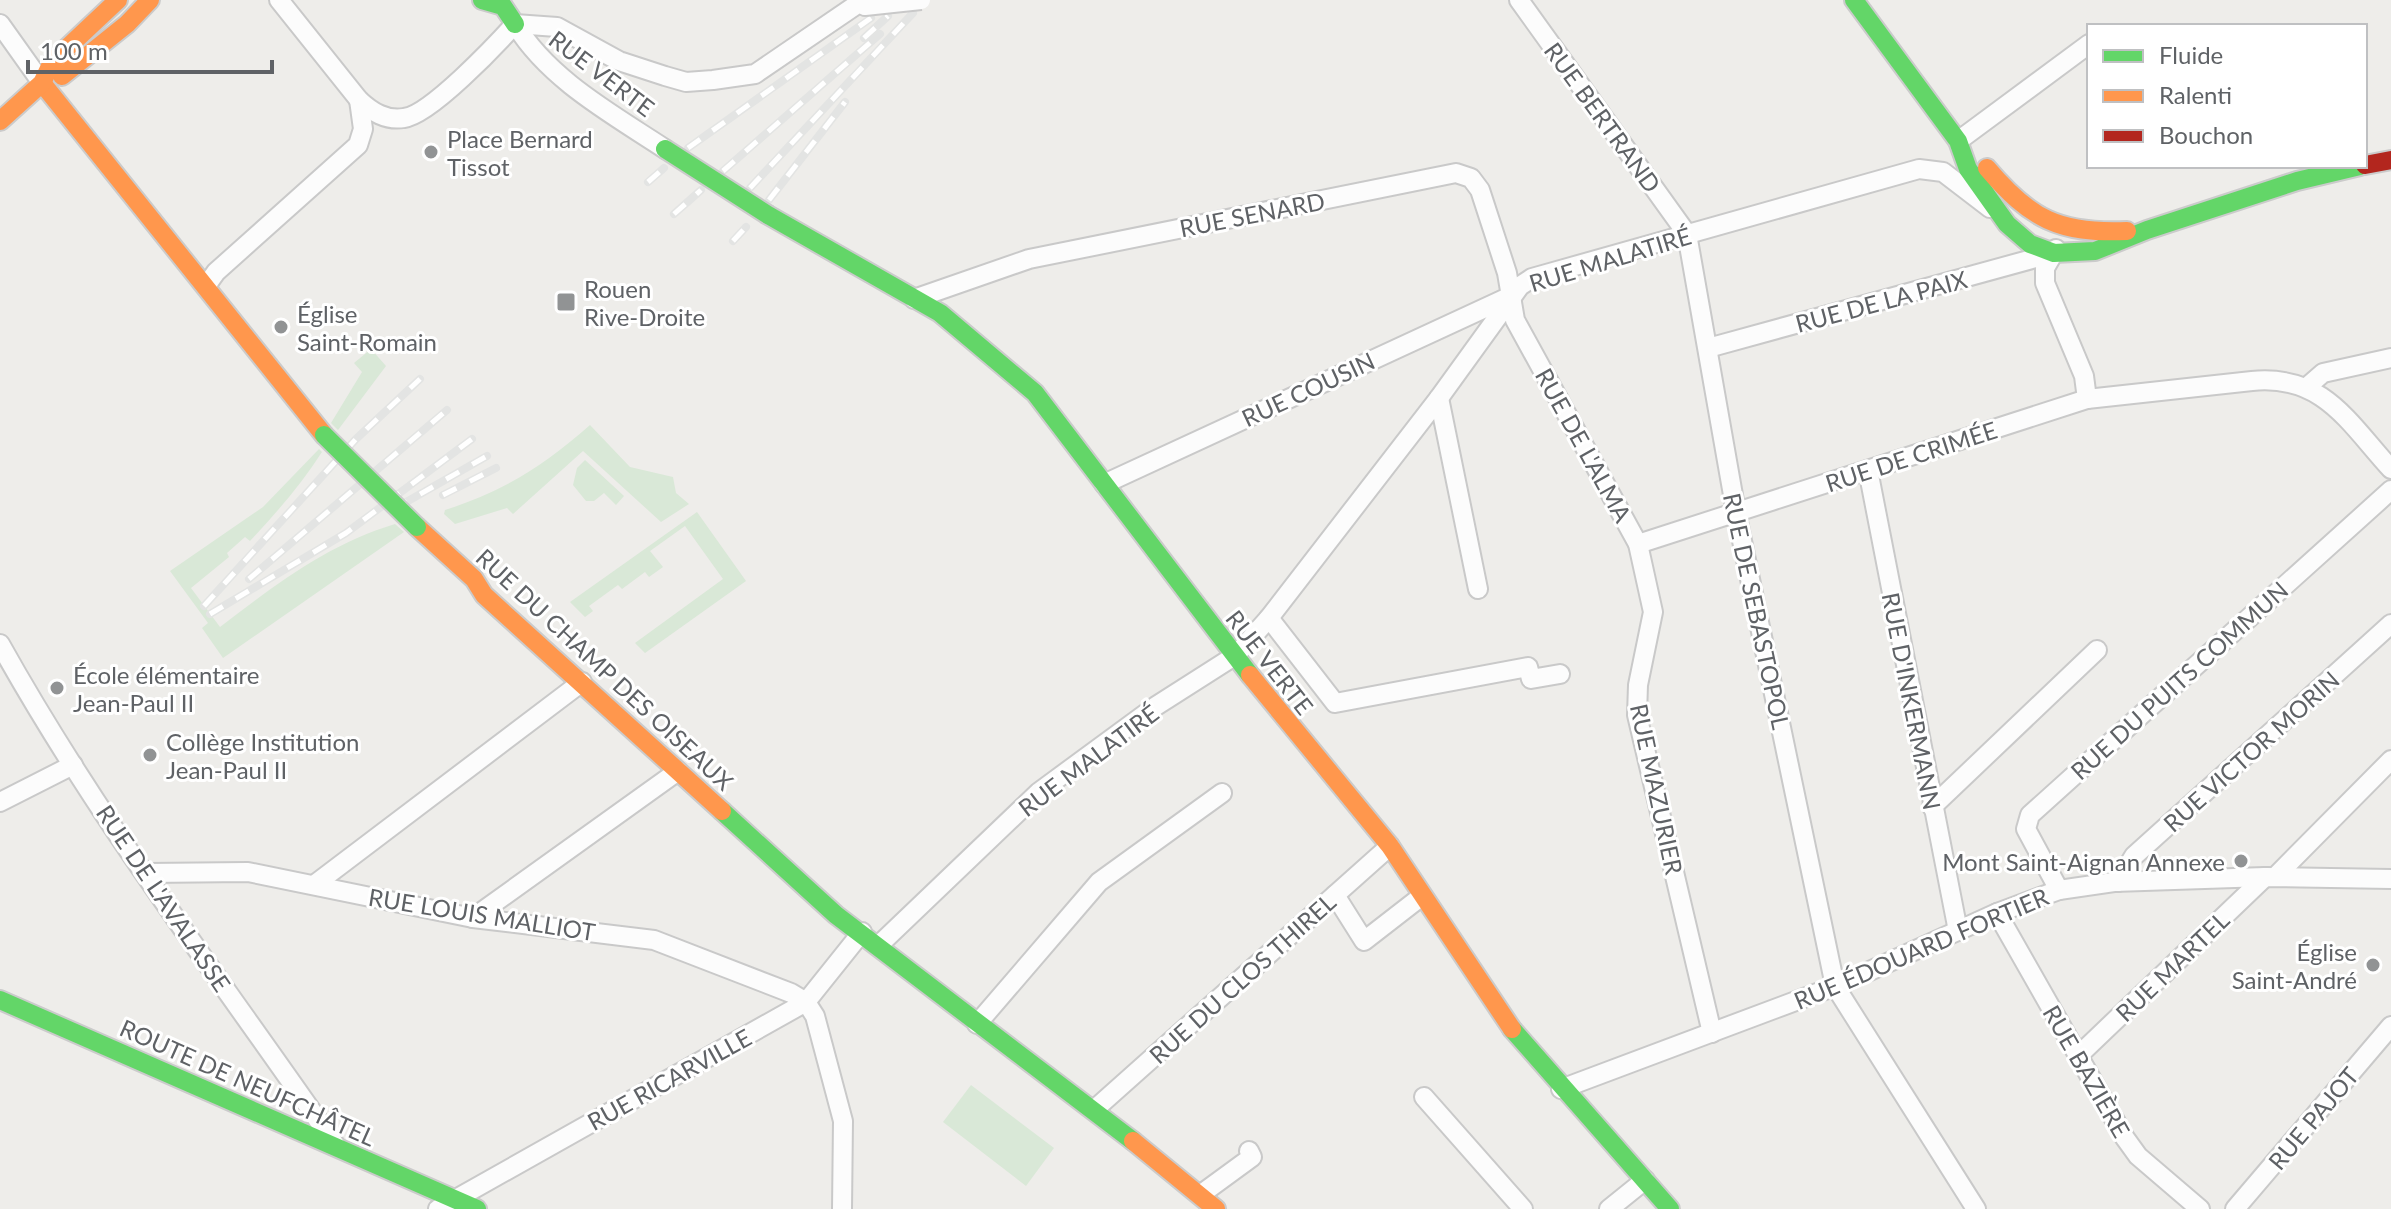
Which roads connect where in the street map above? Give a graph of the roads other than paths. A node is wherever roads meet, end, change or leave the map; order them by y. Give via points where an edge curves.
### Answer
1 (118, 0) edge
2 (150, 0) edge
3 (279, 0) edge
4 (482, 0) edge
5 (522, 0) edge
6 (921, 0) edge
7 (1519, 0) edge
8 (1854, 0) edge
9 (861, 3) edge
10 (0, 24) edge
11 (515, 24) junction
12 (2087, 45) edge
13 (42, 83) junction
14 (359, 100) junction
15 (0, 121) edge
16 (1958, 141) junction
17 (2391, 160) edge
18 (2367, 165) edge
19 (2353, 168) edge
20 (1996, 208) junction
21 (2022, 208) junction
22 (2062, 229) junction
23 (2147, 230) junction
24 (1687, 234) junction
25 (2054, 253) junction
26 (206, 286) junction
27 (1513, 295) junction
28 (914, 299) junction
29 (1708, 348) junction
30 (2391, 358) edge
31 (2308, 386) junction
32 (1439, 398) junction
33 (2087, 399) junction
34 (2391, 469) edge
35 (1868, 470) junction
36 (1104, 484) junction
37 (2391, 490) edge
38 (1736, 512) junction
39 (1638, 544) junction
40 (1478, 589) dead end
41 (1269, 618) junction
42 (2391, 624) edge
43 (0, 644) edge
44 (2097, 650) dead end
45 (1236, 655) junction
46 (1560, 674) dead end
47 (582, 682) junction
48 (2391, 760) edge
49 (73, 765) junction
50 (678, 771) junction
51 (1222, 793) dead end
52 (0, 802) edge
53 (1932, 807) junction
54 (1390, 846) junction
55 (147, 873) junction
56 (2270, 877) junction
57 (2391, 879) edge
58 (2118, 882) junction
59 (314, 885) junction
60 (2059, 890) junction
61 (1335, 895) junction
62 (1422, 896) junction
63 (1997, 913) junction
64 (473, 918) junction
65 (1958, 931) junction
66 (862, 932) junction
67 (879, 945) junction
68 (1835, 986) junction
69 (0, 1000) edge
70 (806, 1002) junction
71 (977, 1024) junction
72 (2391, 1026) edge
73 (1712, 1033) junction
74 (2079, 1055) junction
75 (1561, 1089) junction
76 (1424, 1097) dead end
77 (1095, 1109) junction
78 (336, 1146) junction
79 (1249, 1151) dead end
80 (1645, 1180) junction
81 (1200, 1195) junction
82 (454, 1199) junction
83 (438, 1209) edge
84 (477, 1209) edge
85 (842, 1209) edge
86 (1216, 1209) edge
87 (1523, 1209) edge
88 (1609, 1209) edge
89 (1670, 1209) edge
90 (1976, 1209) edge
91 (2200, 1209) edge
92 (2235, 1209) edge

1 - 13 street via 52,62
2 - 13 street via 64,76
3 - 14 street
4 - 11 street, RUE VERTE via 503,6
5 - 11 street
6 - 9 street, bridge
7 - 24 street, RUE BERTRAND
8 - 16 street
9 - 11 street via 755,74 686,82 619,61 557,27
10 - 13 street
11 - 14 street via 417,114 386,118
11 - 28 street, RUE VERTE, bridge via 528,47 576,88 768,215
12 - 16 street
13 - 15 street
13 - 26 street, RUE DU CHAMP DES OISEAUX
14 - 26 street via 362,139
16 - 20 street via 1968,169
16 - 21 street
17 - 18 street
19 - 23 street
20 - 21 street
20 - 24 street, RUE MALATIRÉ via 1988,208 1932,168
20 - 25 street via 2020,237
21 - 22 street
22 - 23 street
22 - 25 street
23 - 25 street via 2095,251
24 - 27 street, RUE MALATIRÉ via 1532,278
24 - 29 street, RUE DE SEBASTOPOL
25 - 29 street, RUE DE LA PAIX
25 - 33 street via 2045,268 2045,283 2084,376
26 - 47 street, RUE DU CHAMP DES OISEAUX, bridge via 324,435 474,579 484,595
27 - 28 street, RUE SENARD via 1480,190 1471,178 1456,173 1029,259
27 - 32 street, RUE MALATIRÉ
27 - 36 street, RUE COUSIN
27 - 39 street, RUE DE L'ALMA via 1515,320
28 - 36 street, RUE VERTE via 955,324 1035,393
29 - 38 street, RUE DE SEBASTOPOL
30 - 31 street via 2323,373
31 - 33 street, RUE DE CRIMÉE via 2268,380
31 - 34 street via 2331,403
32 - 40 street
32 - 41 street, RUE MALATIRÉ
33 - 35 street, RUE DE CRIMÉE
35 - 38 street, RUE DE CRIMÉE
35 - 53 street, RUE D'INKERMANN
36 - 45 street, RUE VERTE
37 - 60 street, RUE DU PUITS COMMUN via 2030,815 2026,829
38 - 39 street, RUE DE L'ALMA
38 - 68 street, RUE DE SEBASTOPOL
39 - 73 street, RUE MAZURIER via 1653,612 1637,715
41 - 45 street, RUE MALATIRÉ
41 - 46 street via 1335,703 1528,667 1531,679
42 - 58 street, RUE VICTOR MORIN via 2134,856
43 - 49 street, RUE DE L'AVALASSE
44 - 53 street
45 - 54 street, RUE VERTE
45 - 67 street, RUE MALATIRÉ via 1039,792
47 - 50 street, RUE DU CHAMP DES OISEAUX
47 - 59 street
48 - 56 street, RUE MARTEL
49 - 52 street
49 - 55 street, RUE DE L'AVALASSE
50 - 64 street
50 - 66 street, RUE DU CHAMP DES OISEAUX via 836,915
51 - 71 street via 1099,882
53 - 65 street, RUE D'INKERMANN
54 - 61 street, RUE DU CLOS THIREL
54 - 62 street, RUE VERTE
55 - 59 street, RUE LOUIS MALLIOT via 248,872
55 - 78 street, RUE DE L'AVALASSE
56 - 57 street, RUE ÉDOUARD FORTIER
56 - 58 street, RUE ÉDOUARD FORTIER
56 - 74 street, RUE MARTEL
58 - 60 street, RUE ÉDOUARD FORTIER
59 - 64 street, RUE LOUIS MALLIOT
60 - 63 street, RUE ÉDOUARD FORTIER
61 - 62 street via 1364,941
61 - 77 street, RUE DU CLOS THIREL
62 - 75 street, RUE VERTE via 1505,1020
63 - 65 street, RUE ÉDOUARD FORTIER
63 - 74 street, RUE BAZIÈRE
64 - 70 street, RUE LOUIS MALLIOT via 654,940
65 - 68 street, RUE ÉDOUARD FORTIER
66 - 67 street, RUE DU CHAMP DES OISEAUX
66 - 70 street, RUE RICARVILLE
67 - 71 street, RUE DU CHAMP DES OISEAUX
68 - 73 street, RUE ÉDOUARD FORTIER
68 - 90 street
69 - 78 street, ROUTE DE NEUFCHÂTEL
70 - 82 street, RUE RICARVILLE
70 - 85 street via 815,1016 843,1121
71 - 77 street, RUE DU CHAMP DES OISEAUX
72 - 92 street, RUE PAJOT
73 - 75 street, RUE ÉDOUARD FORTIER
74 - 91 street, RUE BAZIÈRE via 2138,1156
75 - 80 street, RUE VERTE
76 - 87 street
77 - 81 street, RUE DU CHAMP DES OISEAUX
78 - 82 street, ROUTE DE NEUFCHÂTEL
79 - 81 street via 1252,1157
80 - 88 street
80 - 89 street, RUE VERTE
81 - 86 street, RUE DU CHAMP DES OISEAUX
82 - 83 street, RUE RICARVILLE
82 - 84 street, ROUTE DE NEUFCHÂTEL

